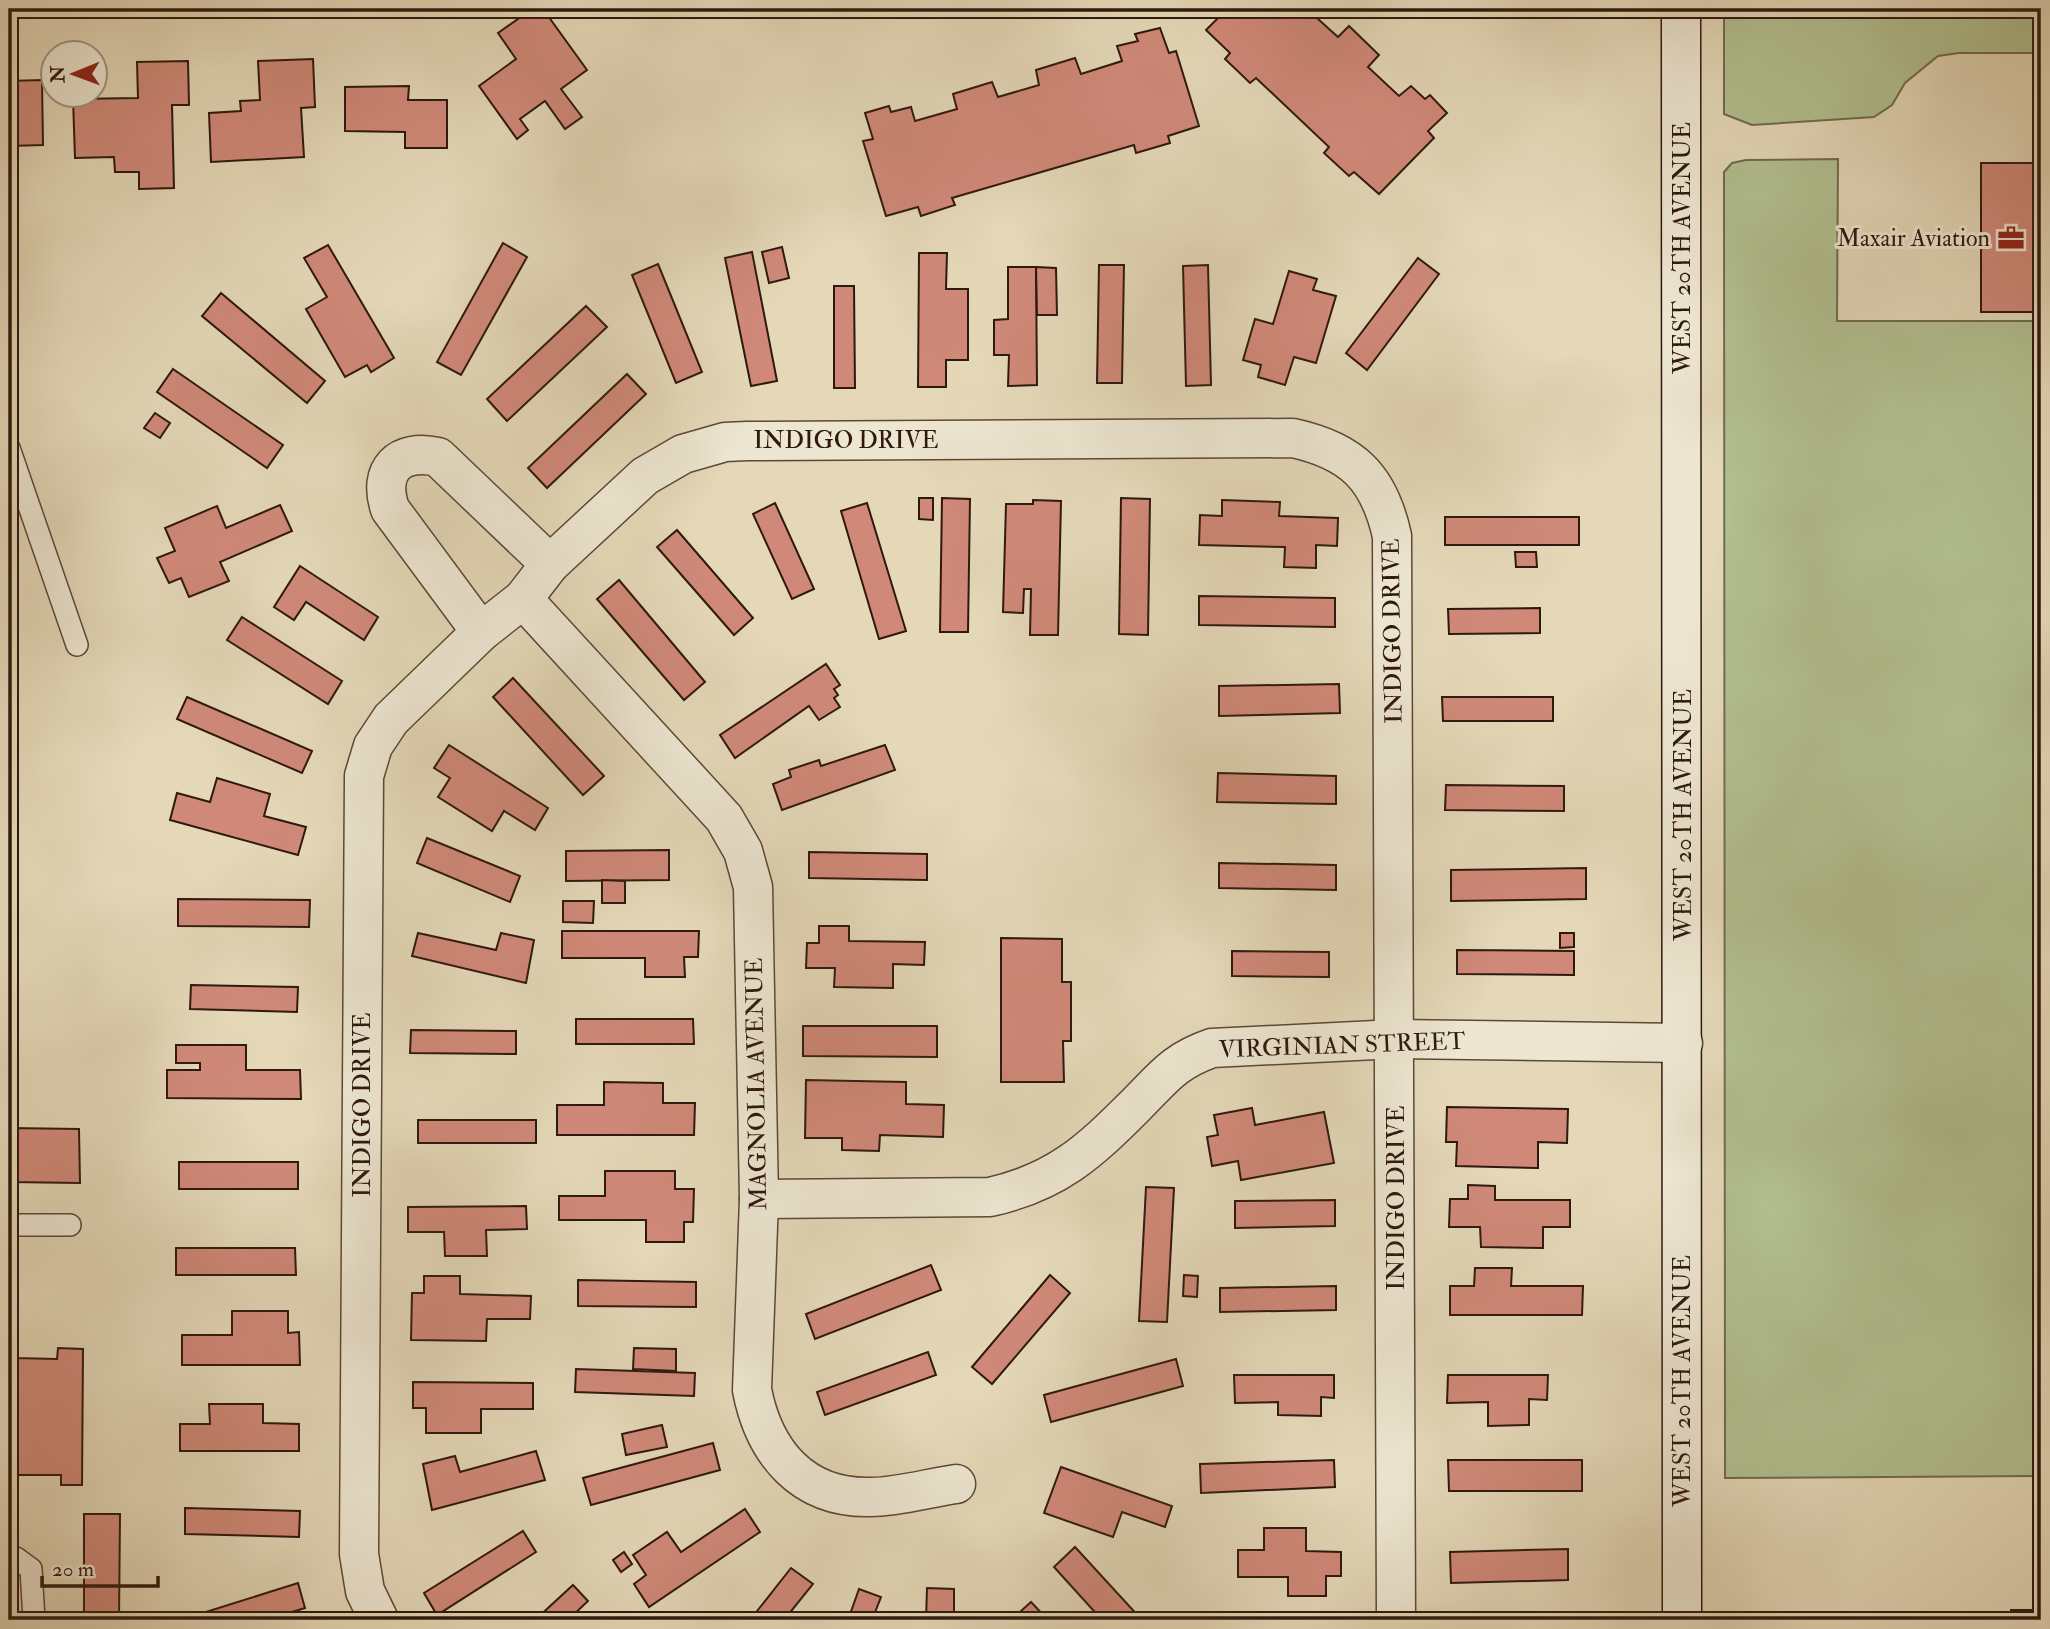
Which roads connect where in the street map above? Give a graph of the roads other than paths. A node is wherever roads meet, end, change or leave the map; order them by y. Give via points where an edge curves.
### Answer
1 (1681, 9) edge
2 (9, 448) edge
3 (550, 564) junction
4 (523, 599) junction
5 (481, 632) junction
6 (77, 645) dead end
7 (1396, 1039) junction
8 (1683, 1043) junction
9 (759, 1199) junction
10 (9, 1225) edge
11 (70, 1225) dead end
12 (956, 1484) dead end
13 (9, 1558) edge
14 (34, 1620) edge
15 (379, 1620) edge
16 (1396, 1620) edge
17 (1682, 1620) edge

1 - 8 street, WEST 20TH AVENUE
2 - 6 lane
3 - 4 street, INDIGO DRIVE
3 - 5 street via 438,457 420,453 401,459 389,472 384,491 390,509
3 - 7 street, INDIGO DRIVE via 645,476 683,454 725,442 1293,438 1321,444 1353,462 1373,483 1386,508 1392,536
4 - 5 street, INDIGO DRIVE
4 - 9 street, MAGNOLIA AVENUE via 724,818 743,851 753,887
5 - 15 street, INDIGO DRIVE via 391,719 373,746 364,776 359,1554 365,1591
7 - 8 street, VIRGINIAN STREET
7 - 9 street, VIRGINIAN STREET via 1212,1048 1188,1056 1167,1071 1104,1137 1061,1171 1020,1191 990,1197
7 - 16 street, INDIGO DRIVE
8 - 17 street, WEST 20TH AVENUE
9 - 12 street, MAGNOLIA AVENUE via 752,1390 770,1446 789,1468 814,1485 842,1495 871,1497
10 - 11 lane
13 - 14 lane via 31,1569

